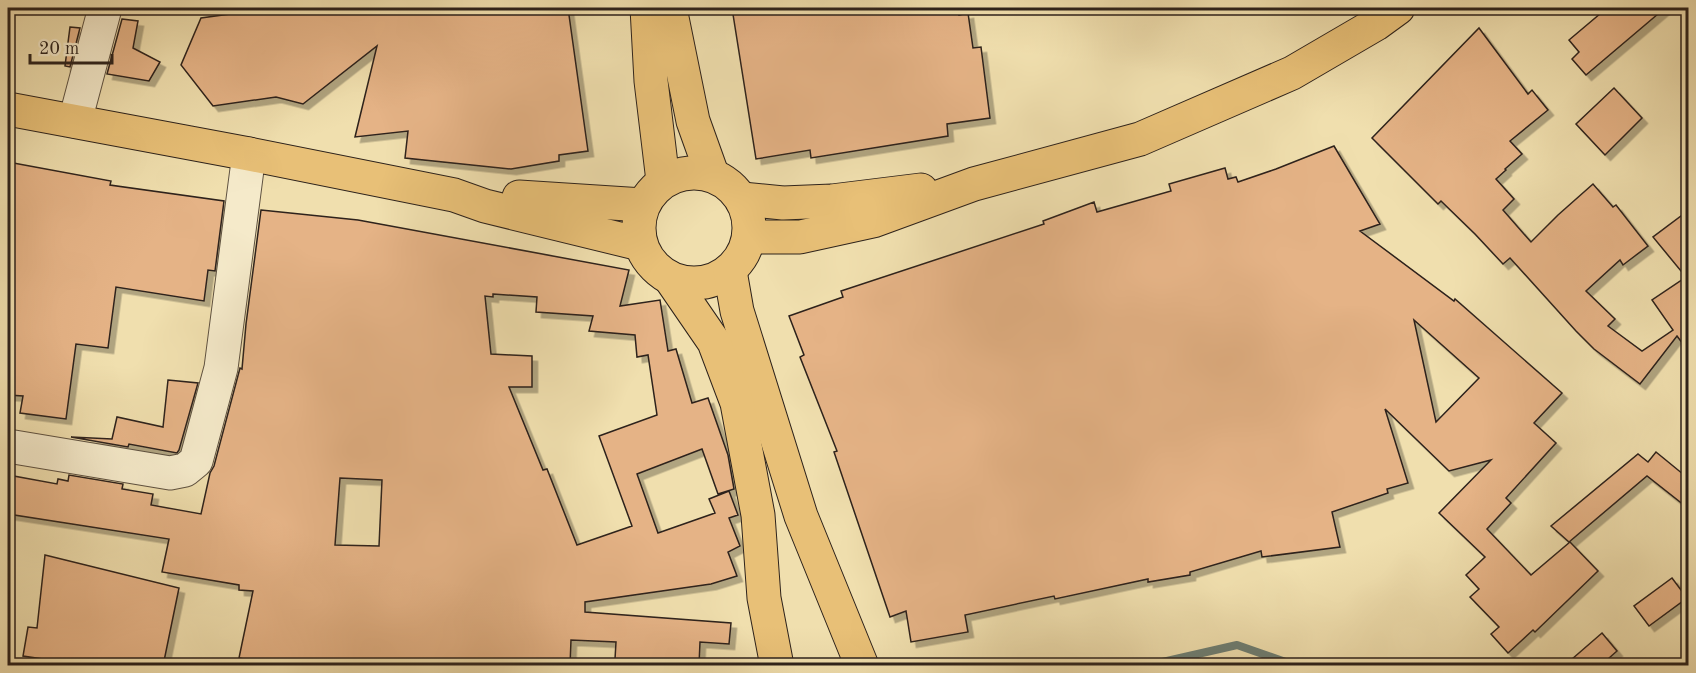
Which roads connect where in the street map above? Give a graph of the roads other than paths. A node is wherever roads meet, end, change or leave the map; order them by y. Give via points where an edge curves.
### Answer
1 (105, 8) edge
2 (647, 8) edge
3 (670, 8) edge
4 (1398, 8) edge
5 (8, 109) edge
6 (75, 121) junction
7 (249, 154) junction
8 (712, 174) junction
9 (974, 184) junction
10 (653, 193) junction
11 (454, 195) junction
12 (742, 199) junction
13 (750, 237) junction
14 (640, 244) junction
15 (730, 270) junction
16 (670, 278) junction
17 (8, 446) edge
18 (777, 666) edge
19 (862, 666) edge

1 - 6 street
2 - 10 main road
3 - 8 main road via 693,121
4 - 9 main road via 1292,74 1140,139
5 - 6 main road
6 - 7 main road
7 - 11 main road
7 - 17 street via 221,368 196,461 185,470 170,473
8 - 10 main road via 687,172
8 - 12 main road via 729,184
9 - 12 main road via 832,201
9 - 13 main road via 873,221 800,237
10 - 11 main road via 549,200
10 - 14 main road via 638,224
11 - 14 main road
12 - 13 main road via 749,217
13 - 15 main road via 743,255
14 - 16 main road via 651,264
15 - 16 main road via 701,283
15 - 19 main road via 737,311 801,516
16 - 18 main road via 714,342 737,403 758,515 764,598

